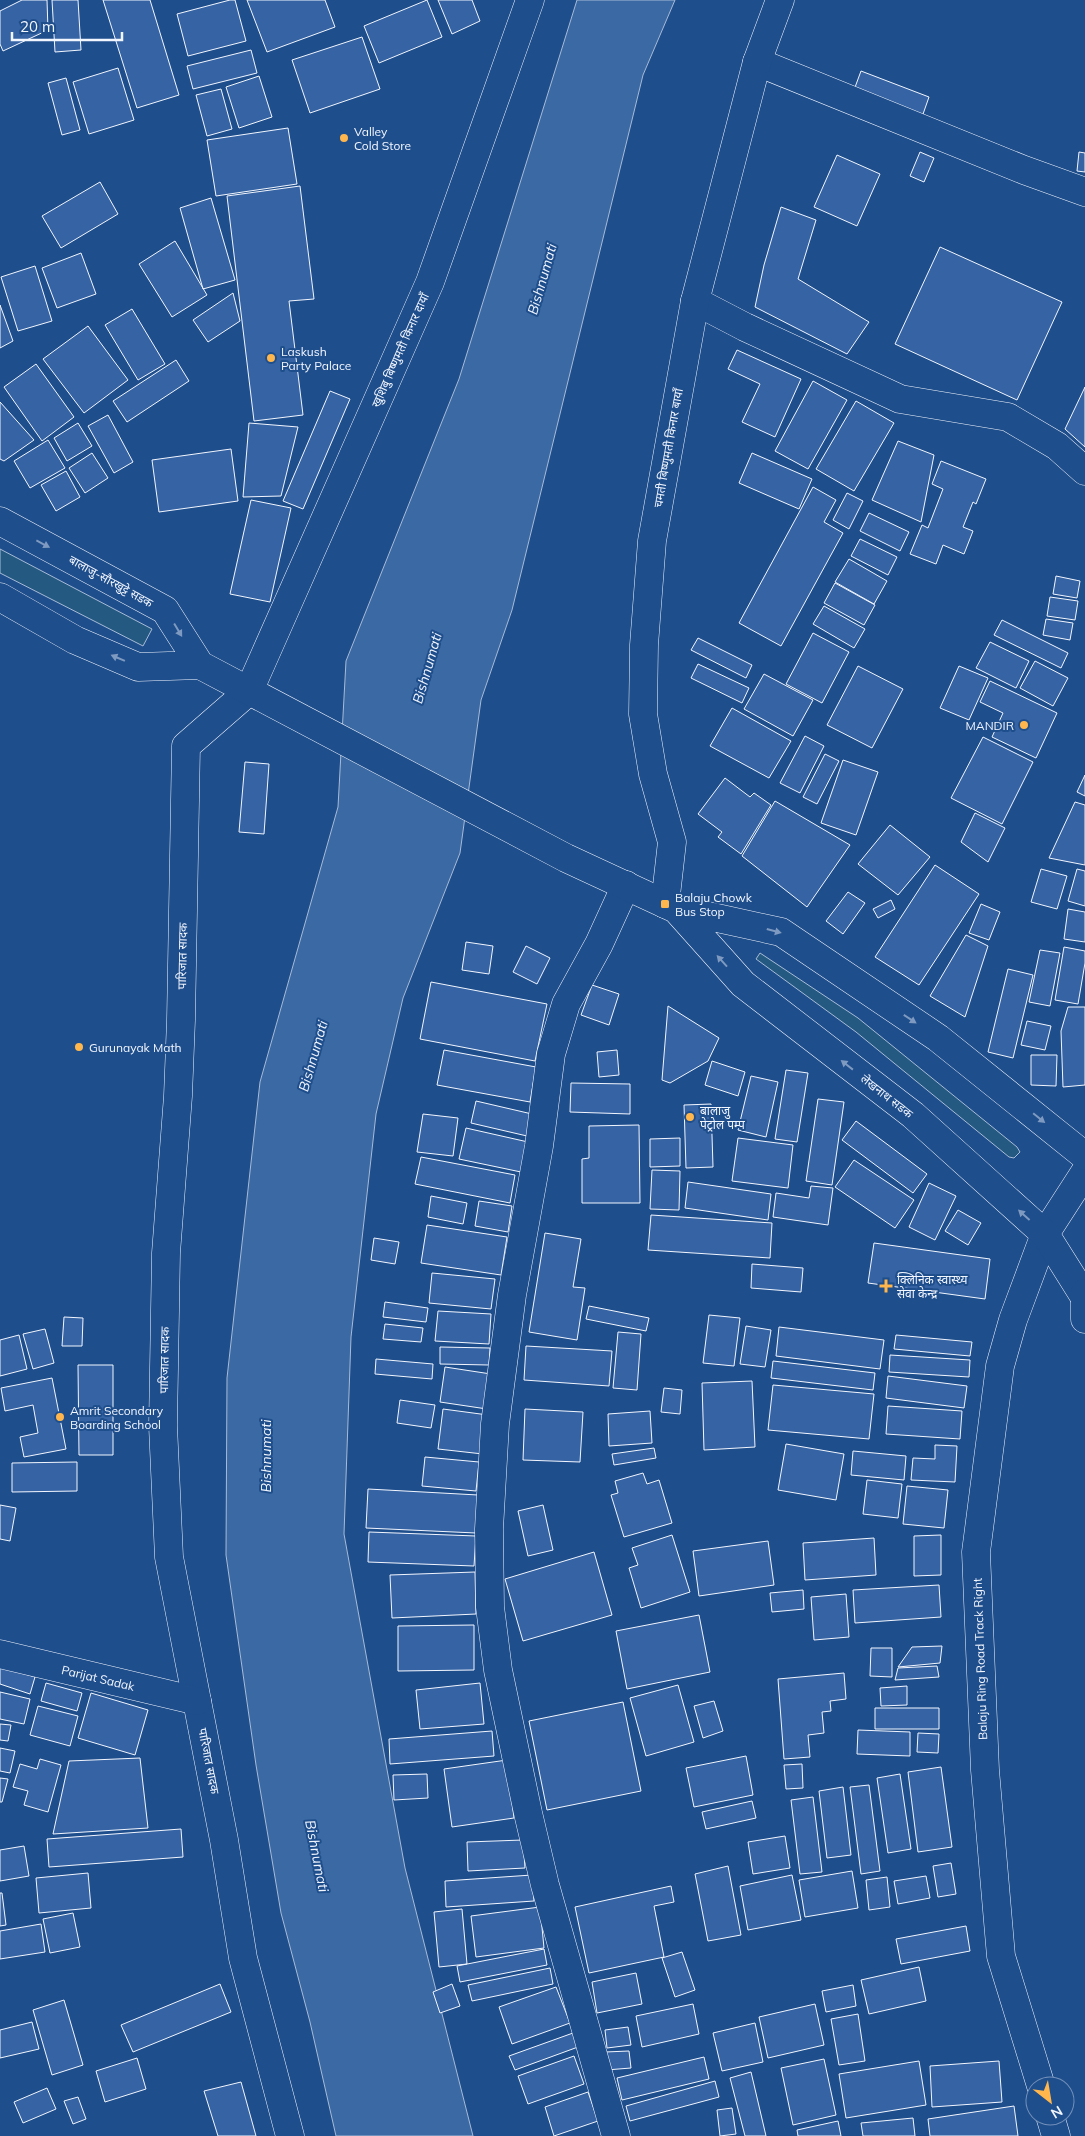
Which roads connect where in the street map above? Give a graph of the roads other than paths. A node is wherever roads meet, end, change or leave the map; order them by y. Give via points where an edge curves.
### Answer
1 (530, 0) edge
2 (780, 0) edge
3 (757, 62) junction
4 (1085, 192) edge
5 (695, 301) junction
6 (1085, 471) edge
7 (0, 521) edge
8 (0, 597) edge
9 (200, 665) junction
10 (249, 691) junction
11 (566, 858) joint
12 (626, 885) junction
13 (670, 906) junction
14 (1085, 1156) edge
15 (1085, 1172) edge
16 (1045, 1234) junction
17 (1085, 1303) edge
18 (0, 1654) edge
19 (197, 1701) junction
20 (1038, 2076) edge
21 (290, 2136) edge
22 (616, 2136) edge

1 - 10 street, खुशिबु बिष्णुमती किनार दायाँ via 430,282
2 - 3 street, चमती बिष्णुमती किनार बायाँ
3 - 4 street
3 - 5 street, चमती बिष्णुमती किनार बायाँ
5 - 6 street via 900,399 1008,418 1056,446
5 - 13 street, चमती बिष्णुमती किनार बायाँ via 652,541 644,645 643,714 653,774 672,842
7 -> 9 street, बालाजु-सौरखुट्टे सडक via 165,610
9 -> 8 street, बालाजु-सौरखुट्टे सडक via 138,667 75,640
9 - 10 street, बालाजु-सौरखुट्टे सडक
10 - 11 street, बालाजु-सौरखुट्टे सडक
10 - 19 street, पारिजात सादक via 186,746 181,1020 166,1253 164,1426 169,1557
11 - 12 street, लेखनाथ सडक
12 - 13 street, लेखनाथ सडक
12 - 22 street via 566,1004 551,1054 497,1405 489,1530 490,1607 498,1670 545,1885
13 -> 14 street, लेखनाथ सडक via 781,932 938,1038
16 -> 13 street, लेखनाथ सडक via 913,1115 743,984
15 - 16 street, Balaju Ring Road Track Right
16 - 17 street, लेखनाथ सडक
16 - 20 street, Balaju Ring Road Track Right via 1013,1320 1000,1366 976,1552 985,1770 1001,1956
18 - 19 street, Parijat Sadak
19 - 21 street, पारिजात सादक via 243,1958

